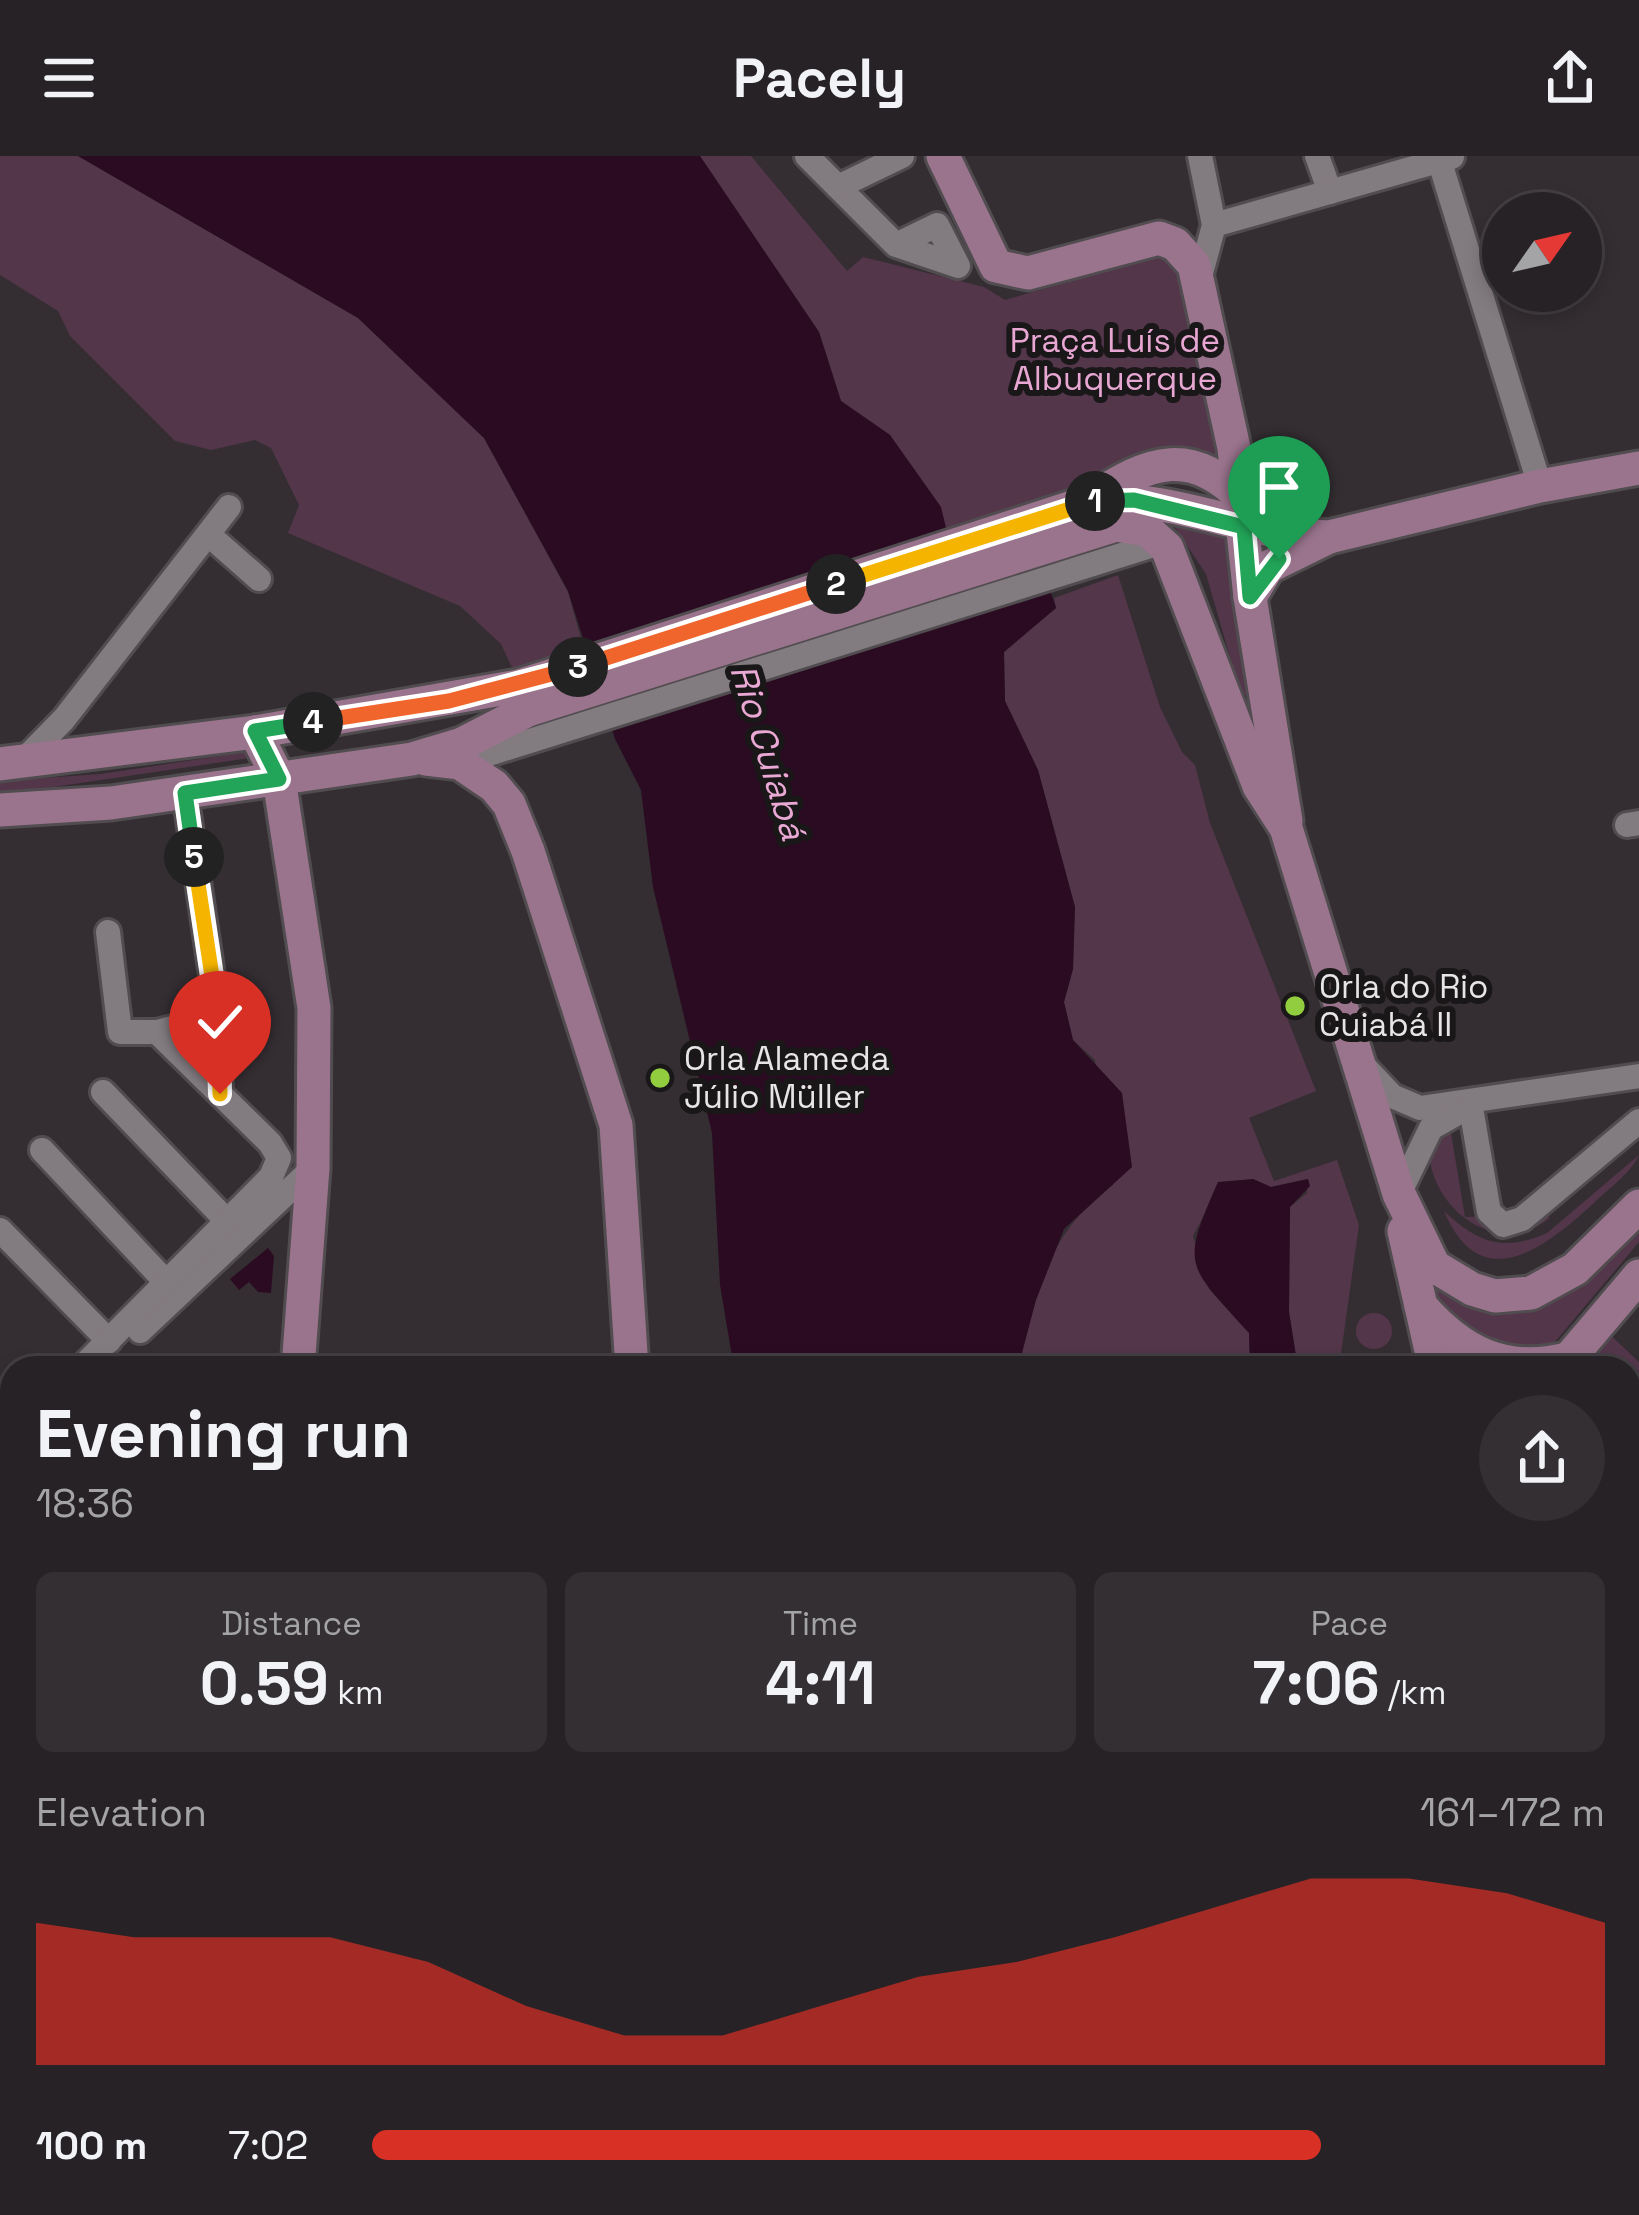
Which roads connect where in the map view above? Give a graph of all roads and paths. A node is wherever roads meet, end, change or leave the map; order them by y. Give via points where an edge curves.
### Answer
1 (808, 156) edge
2 (902, 156) edge
3 (943, 156) edge
4 (1200, 156) edge
5 (1317, 156) edge
6 (1444, 158) edge
7 (838, 187) junction
8 (1330, 192) junction
9 (1214, 225) junction
10 (896, 244) dead end
11 (1200, 277) junction
12 (1639, 468) edge
13 (1540, 485) junction
14 (1237, 495) junction
15 (1088, 502) junction
16 (230, 507) dead end
17 (209, 535) junction
18 (1329, 537) junction
19 (259, 579) dead end
20 (1250, 597) junction
21 (530, 715) junction
22 (64, 719) junction
23 (255, 731) junction
24 (84, 755) junction
25 (412, 760) junction
26 (460, 763) junction
27 (10, 764) edge
28 (279, 779) junction
29 (185, 793) junction
30 (0, 810) edge
31 (1286, 829) junction
32 (109, 932) dead end
33 (218, 1016) junction
34 (157, 1033) junction
35 (1353, 1056) junction
36 (1639, 1076) edge
37 (103, 1092) dead end
38 (220, 1094) junction
39 (1474, 1103) junction
40 (1639, 1121) edge
41 (43, 1150) dead end
42 (313, 1168) junction
43 (1401, 1200) junction
44 (1639, 1206) edge
45 (226, 1220) junction
46 (0, 1230) edge
47 (1639, 1276) edge
48 (166, 1282) junction
49 (1421, 1306) junction
50 (109, 1341) junction
51 (93, 1356) edge
52 (115, 1356) edge
53 (299, 1356) edge
54 (631, 1356) edge
55 (1432, 1356) edge
56 (1482, 1356) edge
57 (1571, 1356) edge

1 - 7 street
2 - 7 street
3 - 11 main road via 997,266 1028,273 1151,238 1171,241
4 - 9 street
5 - 8 street
6 - 8 street
6 - 13 street
7 - 10 street
8 - 9 street
9 - 11 street
11 - 14 main road
12 - 13 main road
13 - 18 main road
14 - 15 main road via 1173,509
14 - 15 main road via 1193,464 1167,464 1127,476
14 - 18 main road via 1292,536
14 - 20 main road
15 - 21 main road
16 - 17 street
17 - 19 street
17 - 22 street
18 - 20 main road via 1268,567
20 - 31 main road
21 - 23 main road
21 - 25 main road
21 - 26 street
21 - 31 main road via 1133,538
22 - 24 street
22 - 27 street
23 - 24 main road
23 - 28 main road
24 - 27 main road
25 - 26 main road
25 - 28 main road
26 - 54 main road via 509,804 616,1125
28 - 29 main road
28 - 42 main road via 314,1008
29 - 30 main road
29 - 33 street
31 - 35 main road
32 - 34 street via 120,1032
33 - 34 street
33 - 38 street
34 - 38 street
35 - 39 street via 1410,1107
35 - 43 main road
36 - 39 street
37 - 45 street
38 - 45 street via 279,1158 271,1177
39 - 40 street via 1489,1212 1503,1225 1522,1219
39 - 43 street via 1431,1128
41 - 48 street
42 - 52 street
42 - 53 main road
43 - 44 main road via 1434,1266 1495,1296 1550,1286
43 - 49 main road
45 - 48 street
46 - 50 street
47 - 57 main road
48 - 50 street
49 - 55 main road
49 - 56 main road
50 - 51 street

